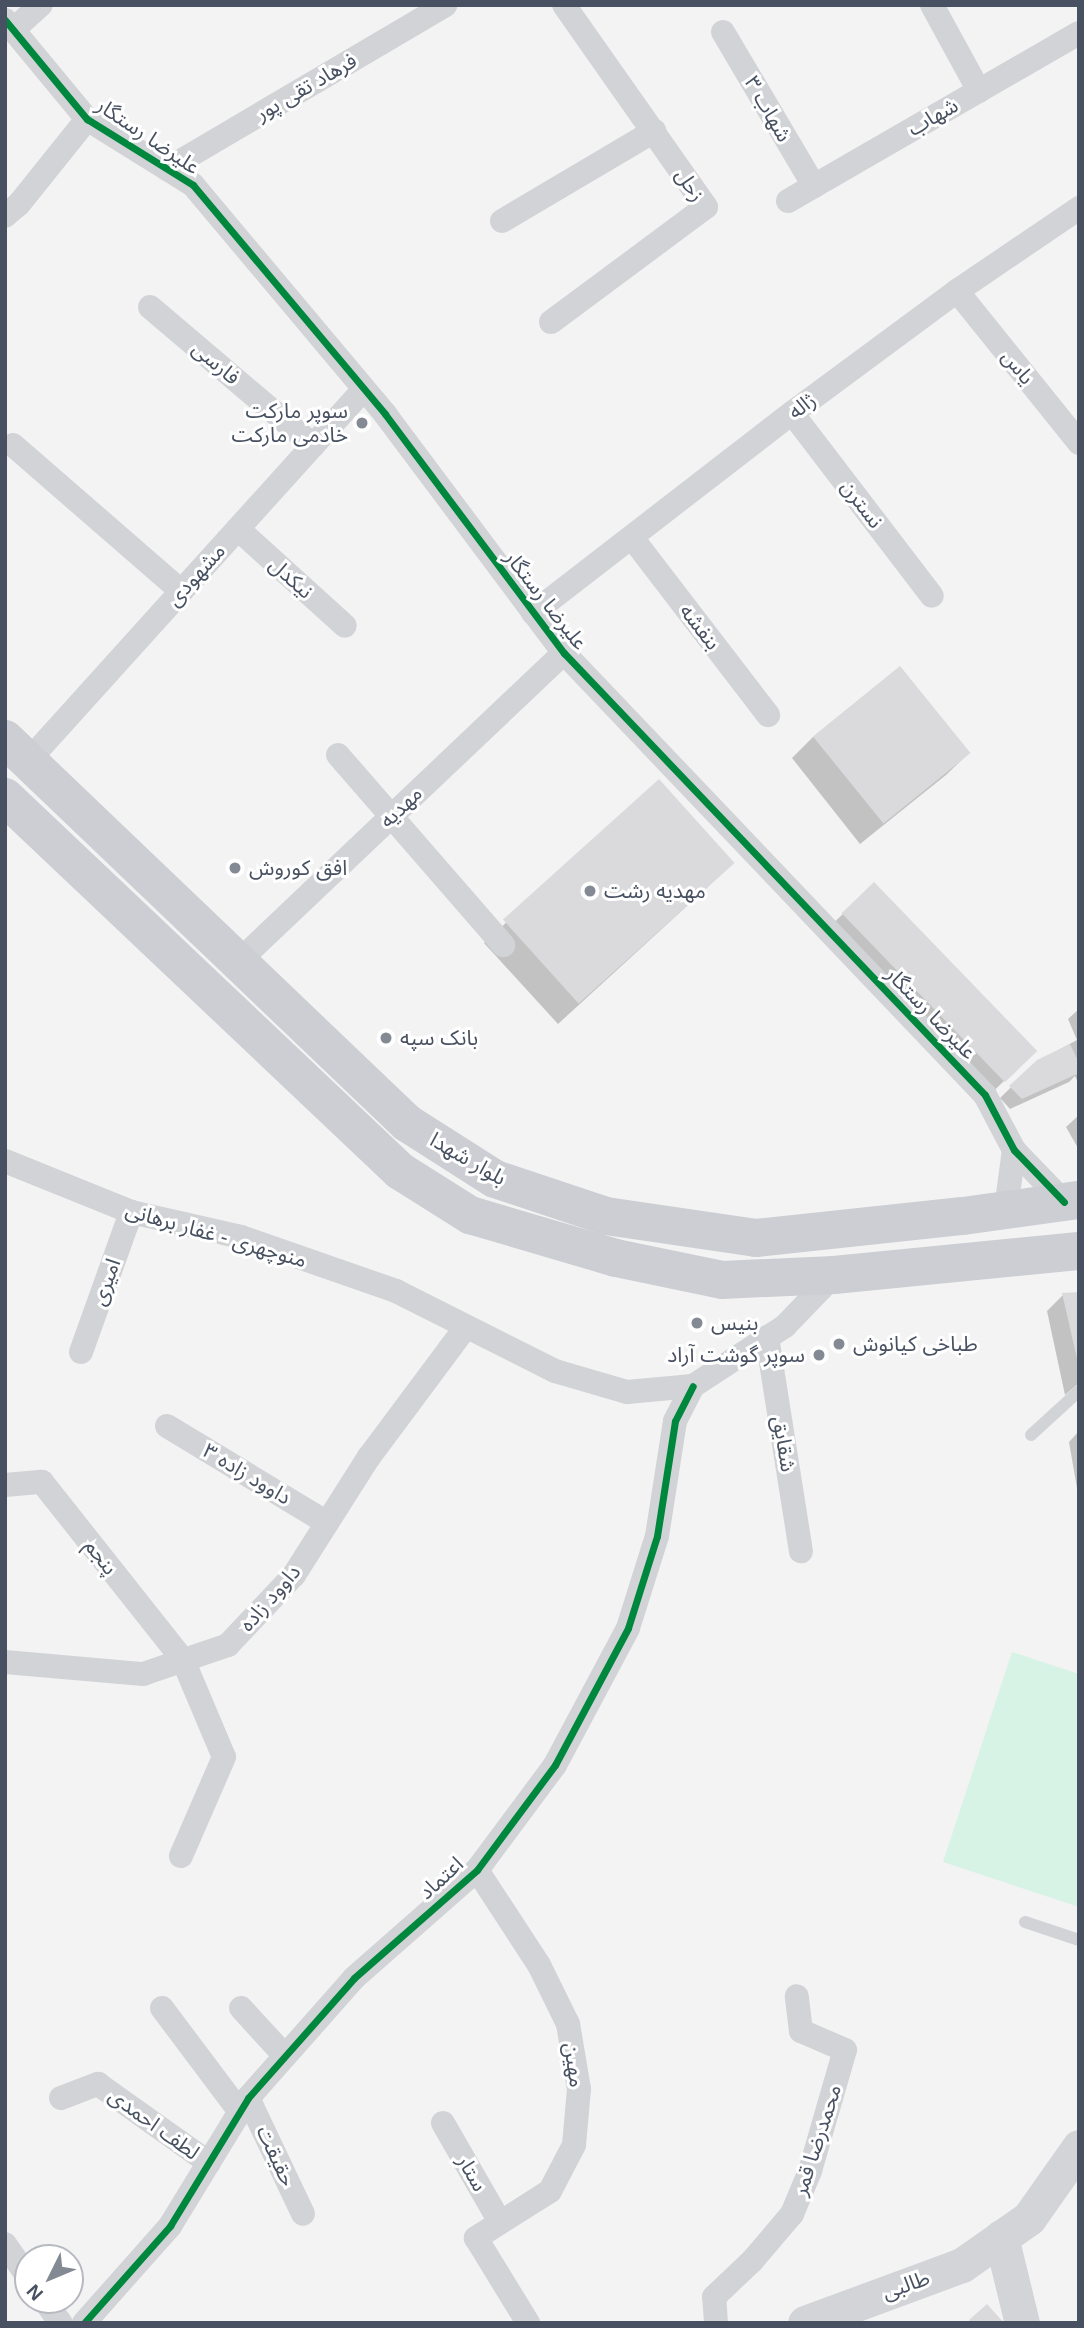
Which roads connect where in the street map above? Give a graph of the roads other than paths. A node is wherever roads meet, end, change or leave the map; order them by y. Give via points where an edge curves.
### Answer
1 (41, 5) edge
2 (445, 5) edge
3 (564, 5) edge
4 (932, 5) edge
5 (10, 24) edge
6 (723, 32) dead end
7 (1079, 33) edge
8 (979, 91) junction
9 (87, 118) junction
10 (654, 131) junction
11 (167, 169) junction
12 (814, 186) junction
13 (788, 201) dead end
14 (1079, 208) edge
15 (5, 216) edge
16 (502, 222) dead end
17 (957, 291) junction
18 (150, 307) dead end
19 (551, 322) dead end
20 (364, 389) junction
21 (792, 413) junction
22 (1079, 443) edge
23 (13, 445) dead end
24 (313, 445) junction
25 (238, 529) junction
26 (633, 539) junction
27 (181, 591) junction
28 (932, 596) dead end
29 (533, 613) junction
30 (345, 626) dead end
31 (564, 653) junction
32 (768, 715) dead end
33 (16, 750) edge
34 (338, 755) dead end
35 (5, 797) edge
36 (391, 816) junction
37 (503, 945) dead end
38 (238, 962) junction
39 (211, 991) junction
40 (1014, 1150) junction
41 (5, 1161) edge
42 (1071, 1201) edge
43 (1006, 1209) junction
44 (131, 1212) junction
45 (1079, 1251) edge
46 (835, 1275) junction
47 (464, 1328) junction
48 (767, 1338) junction
49 (80, 1352) dead end
50 (693, 1386) junction
51 (1079, 1391) edge
52 (167, 1426) dead end
53 (1031, 1435) dead end
54 (5, 1485) edge
55 (327, 1523) junction
56 (801, 1551) dead end
57 (183, 1660) junction
58 (5, 1662) edge
59 (181, 1856) dead end
60 (477, 1870) junction
61 (1025, 1922) dead end
62 (1079, 1940) edge
63 (797, 1996) dead end
64 (162, 2008) dead end
65 (242, 2008) dead end
66 (285, 2056) junction
67 (61, 2098) dead end
68 (244, 2105) junction
69 (443, 2123) dead end
70 (1079, 2147) edge
71 (209, 2163) junction
72 (303, 2214) dead end
73 (500, 2222) junction
74 (1001, 2237) junction
75 (84, 2323) edge
76 (528, 2323) edge
77 (716, 2323) edge
78 (805, 2323) edge
79 (1022, 2323) edge

1 - 5 street
2 - 11 street, فرهاد تقی پور
3 - 10 street, زحل
4 - 8 street
5 - 9 street, علیرضا رستگار
6 - 12 street, شهاب ۳
7 - 8 street, شهاب
8 - 12 street, شهاب
9 - 11 street, علیرضا رستگار
9 - 15 street
10 - 16 street
10 - 19 street, زحل via 706,207
11 - 20 street, علیرضا رستگار via 193,185
12 - 13 street, شهاب
14 - 17 street, ژاله
17 - 21 street, ژاله
17 - 22 street, یاس
18 - 24 street, فارسی
20 - 24 street, مشهودی
20 - 29 street, علیرضا رستگار
21 - 26 street, ژاله
21 - 28 street, نسترن
23 - 27 street
24 - 25 street, مشهودی
25 - 27 street, مشهودی
25 - 30 street, نیکدل
26 - 29 street, ژاله
26 - 32 street, بنفشه
27 - 33 street, مشهودی
29 - 31 street, علیرضا رستگار
31 - 36 street, مهدیه
31 - 40 street, علیرضا رستگار via 985,1095
33 - 38 main road, بلوار شهدا
34 - 36 street
35 - 39 main road
36 - 37 street
36 - 38 street, مهدیه
38 - 39 main road
38 - 43 main road, بلوار شهدا via 407,1123 495,1179 606,1216 755,1238
39 - 46 main road via 400,1171 470,1216 616,1258 722,1280
40 - 42 street, علیرضا رستگار
40 - 43 street
41 - 44 street, منوچهری - غفار برهانی
42 - 43 main road, بلوار شهدا
44 - 47 street, منوچهری - غفار برهانی via 241,1237 342,1272 396,1291
44 - 49 street, امیری
45 - 46 main road
46 - 48 street
47 - 50 street, منوچهری - غفار برهانی via 555,1371 626,1392
47 - 55 street, داوود زاده via 369,1457
48 - 50 street
48 - 56 street, شقایق
50 - 60 street, اعتماد via 675,1421 657,1536 628,1628 555,1765
51 - 53 lane
52 - 55 street, داوود زاده ۳
54 - 57 street, پنجم via 42,1482
55 - 57 street, داوود زاده via 294,1576 228,1645
57 - 58 street, داوود زاده via 143,1674
57 - 59 street via 223,1758
60 - 66 street, اعتماد via 354,1978
60 - 73 street, مهین via 539,1965 568,2024 579,2089 574,2145 550,2191
61 - 62 lane
63 - 77 street, محمدرضا قمر via 801,2031 845,2050 810,2171 792,2214 714,2297
64 - 68 street, حقیقت
65 - 66 street
66 - 68 street, اعتماد
67 - 71 street, لطف احمدی via 98,2084
68 - 71 street, اعتماد
68 - 72 street, حقیقت
69 - 73 street, ستار
70 - 74 main road, طالبی via 1029,2218
71 - 75 street, اعتماد via 170,2226
73 - 76 street, مهین via 476,2238
74 - 78 main road, طالبی via 962,2264
74 - 79 main road

